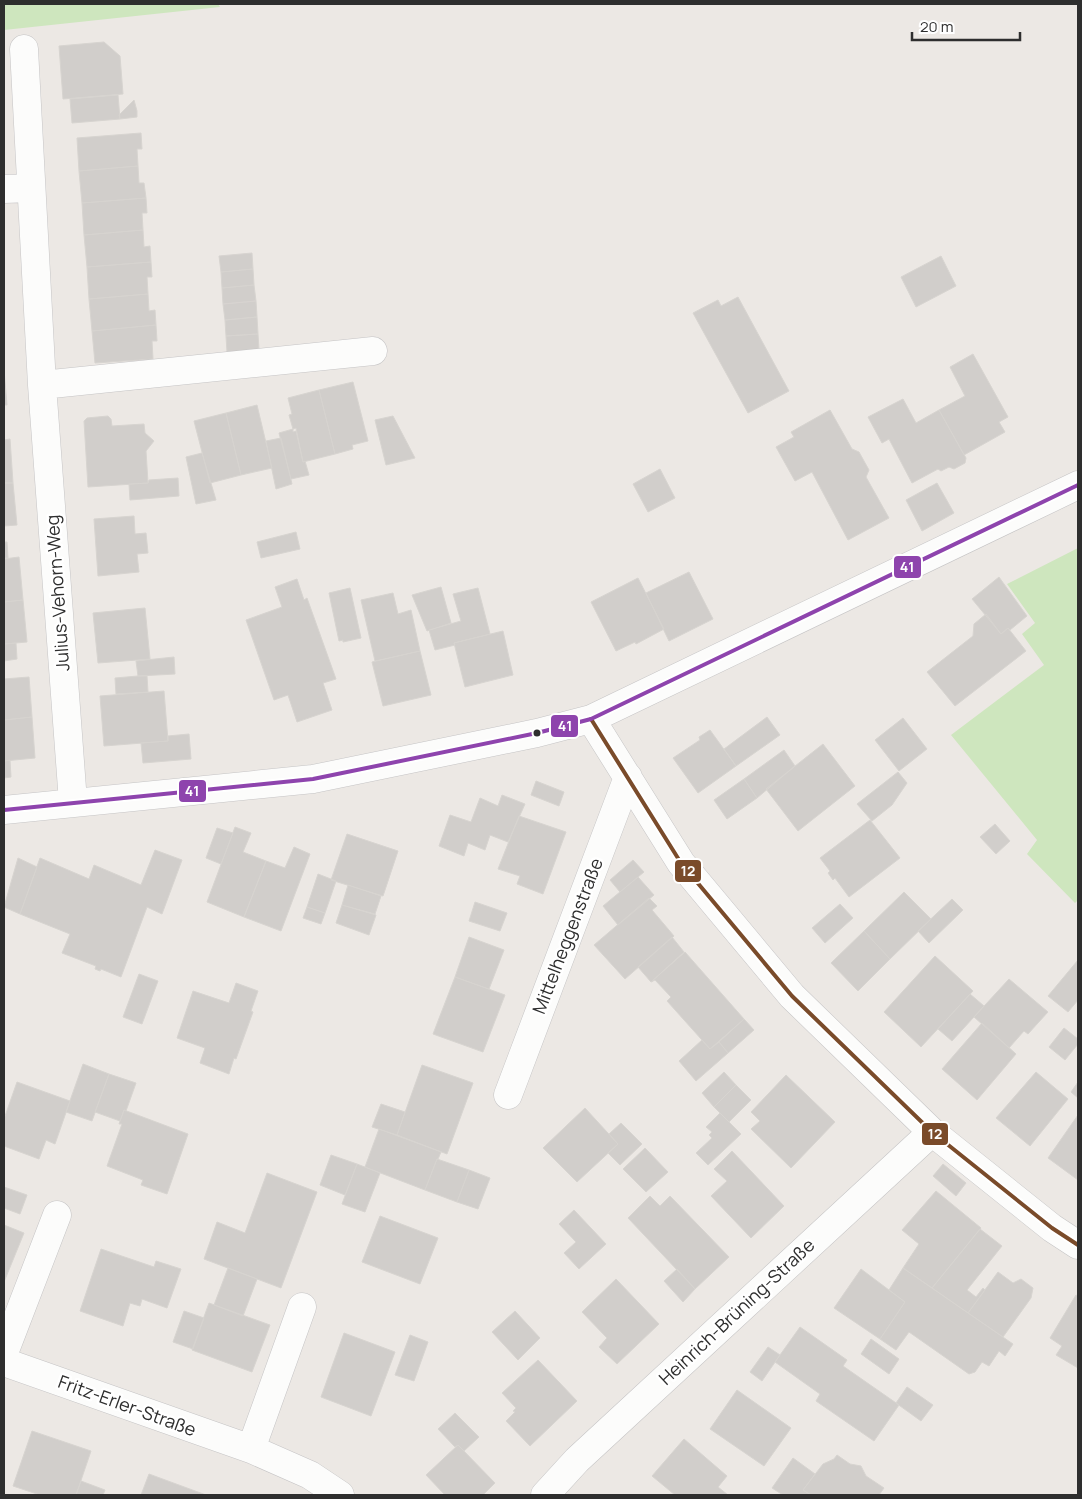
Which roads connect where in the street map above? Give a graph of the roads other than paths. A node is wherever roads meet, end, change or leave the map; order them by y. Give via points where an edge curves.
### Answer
1 (24, 49) dead end
2 (31, 188) junction
3 (4, 189) edge
4 (373, 351) dead end
5 (42, 385) junction
6 (1078, 485) edge
7 (591, 719) junction
8 (628, 777) junction
9 (73, 802) junction
10 (4, 810) edge
11 (508, 1095) dead end
12 (932, 1132) junction
13 (58, 1215) dead end
14 (1078, 1244) edge
15 (302, 1308) dead end
16 (4, 1354) edge
17 (4, 1362) edge
18 (251, 1449) junction
19 (340, 1495) edge
20 (545, 1495) edge

1 - 2 street, Julius-Vehorn-Weg
2 - 3 street
2 - 5 street, Julius-Vehorn-Weg
4 - 5 street
5 - 9 street, Julius-Vehorn-Weg
6 - 7 street
7 - 8 street
7 - 9 street via 314,779
8 - 11 street, Mittelheggenstraße
8 - 12 street via 681,863 792,996
9 - 10 street
12 - 14 street via 1052,1228
12 - 20 street, Heinrich-Brüning-Straße via 577,1460
13 - 16 street
15 - 18 street
17 - 18 street, Fritz-Erler-Straße
18 - 19 street, Fritz-Erler-Straße via 310,1475

